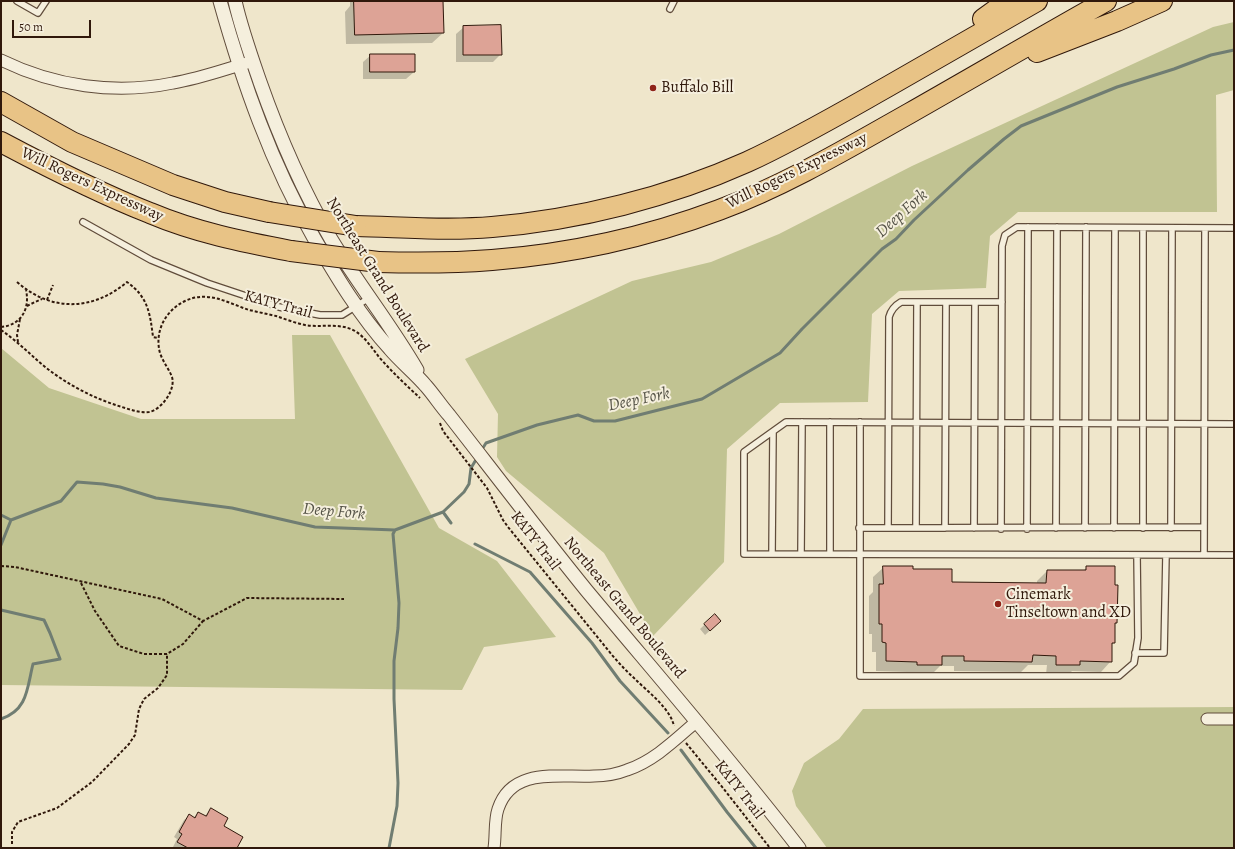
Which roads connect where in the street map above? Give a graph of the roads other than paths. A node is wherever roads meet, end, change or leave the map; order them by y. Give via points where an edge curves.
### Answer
1 (17, 1) edge
2 (46, 1) edge
3 (220, 1) edge
4 (235, 1) edge
5 (674, 1) edge
6 (1008, 1) edge
7 (1037, 1) edge
8 (1106, 1) edge
9 (1162, 1) edge
10 (670, 9) dead end
11 (1, 60) edge
12 (253, 61) junction
13 (239, 65) junction
14 (911, 73) junction
15 (975, 75) junction
16 (1, 102) edge
17 (1, 142) edge
18 (83, 222) dead end
19 (1028, 227) junction
20 (1057, 227) junction
21 (1086, 228) junction
22 (1115, 228) junction
23 (1144, 228) junction
24 (1172, 228) junction
25 (1205, 228) junction
26 (1234, 228) edge
27 (368, 298) junction
28 (917, 302) junction
29 (946, 302) junction
30 (975, 302) junction
31 (1002, 302) junction
32 (356, 306) junction
33 (426, 387) junction
34 (802, 422) junction
35 (830, 422) junction
36 (860, 422) junction
37 (917, 422) junction
38 (946, 422) junction
39 (888, 423) junction
40 (975, 423) junction
41 (1001, 423) junction
42 (1028, 423) junction
43 (1057, 423) junction
44 (1086, 423) junction
45 (1114, 423) junction
46 (1143, 423) junction
47 (1172, 423) junction
48 (1204, 424) junction
49 (1234, 424) edge
50 (773, 432) junction
51 (859, 528) junction
52 (888, 528) junction
53 (916, 528) junction
54 (946, 528) junction
55 (974, 528) junction
56 (1001, 528) junction
57 (1027, 528) junction
58 (1056, 528) junction
59 (1085, 528) junction
60 (1114, 528) junction
61 (1143, 528) junction
62 (1171, 528) junction
63 (1204, 528) junction
64 (772, 554) junction
65 (802, 554) junction
66 (830, 554) junction
67 (859, 554) junction
68 (1137, 554) junction
69 (1166, 555) junction
70 (1204, 555) junction
71 (1234, 555) edge
72 (1136, 653) junction
73 (1207, 719) dead end
74 (1234, 719) edge
75 (697, 721) junction
76 (494, 848) edge
77 (799, 848) edge

1 - 2 lane via 38,13
3 - 13 street, Northeast Grand Boulevard
4 - 12 street, Northeast Grand Boulevard
5 - 10 lane
6 - 14 highway
7 - 14 highway, Will Rogers Expressway
8 - 15 highway, Will Rogers Expressway
9 - 15 highway via 1117,21
11 - 13 street via 55,80 79,85 127,88 174,83
12 - 13 street
12 - 27 street, Northeast Grand Boulevard via 275,123 308,195 331,239
13 - 32 street, Northeast Grand Boulevard via 256,115 285,181 313,236
14 - 16 highway, Will Rogers Expressway, bridge via 825,122 746,162 704,179 625,204 578,215 491,227 356,226 269,212 226,202 173,185 72,142
15 - 17 highway, Will Rogers Expressway, bridge via 839,153 785,181 725,207 675,224 590,246 493,260 378,262 291,251 246,242 151,214
18 - 32 lane via 151,260 207,283 279,307 320,315 342,315
19 - 20 lane
19 - 31 lane via 1017,227 1005,235 1003,240
19 - 42 lane
20 - 21 lane
20 - 43 lane
21 - 22 lane
21 - 44 lane
22 - 23 lane
22 - 45 lane
23 - 24 lane
23 - 46 lane
24 - 25 lane
24 - 47 lane
25 - 26 lane
25 - 48 lane
27 - 32 lane
27 - 33 street, Northeast Grand Boulevard via 400,341
28 - 29 lane
28 - 37 lane
28 - 39 lane via 901,302 895,306 889,317
29 - 30 lane
29 - 38 lane
30 - 31 lane
30 - 40 lane
31 - 41 lane
32 - 33 street, Northeast Grand Boulevard via 390,349
33 - 75 street, Northeast Grand Boulevard via 586,589
34 - 35 lane
34 - 50 lane via 786,422
34 - 65 lane
35 - 36 lane
35 - 66 lane
36 - 39 lane
36 - 51 lane
37 - 38 lane
37 - 39 lane
37 - 53 lane
38 - 40 lane
38 - 54 lane
39 - 52 lane
40 - 41 lane
40 - 55 lane
41 - 42 lane
41 - 56 lane
42 - 43 lane
42 - 57 lane
43 - 44 lane
43 - 58 lane
44 - 45 lane
44 - 59 lane
45 - 46 lane
45 - 60 lane
46 - 47 lane
46 - 61 lane
47 - 48 lane
47 - 62 lane
48 - 49 lane
48 - 63 lane
50 - 64 lane
50 - 64 lane via 744,452 744,554
51 - 52 lane
51 - 67 lane
52 - 53 lane
53 - 54 lane
54 - 55 lane
55 - 56 lane
56 - 57 lane
57 - 58 lane
58 - 59 lane
59 - 60 lane
60 - 61 lane
61 - 62 lane
62 - 63 lane
63 - 70 lane
64 - 65 lane
65 - 66 lane
66 - 67 lane
67 - 68 lane
67 - 72 lane via 860,676 1119,676 1134,663
68 - 69 lane
68 - 72 lane
69 - 70 lane
69 - 72 lane via 1164,652
70 - 71 lane
73 - 74 street
75 - 76 street via 657,755 627,771 595,776 538,777 520,782 507,793 498,807
75 - 77 street, Northeast Grand Boulevard

